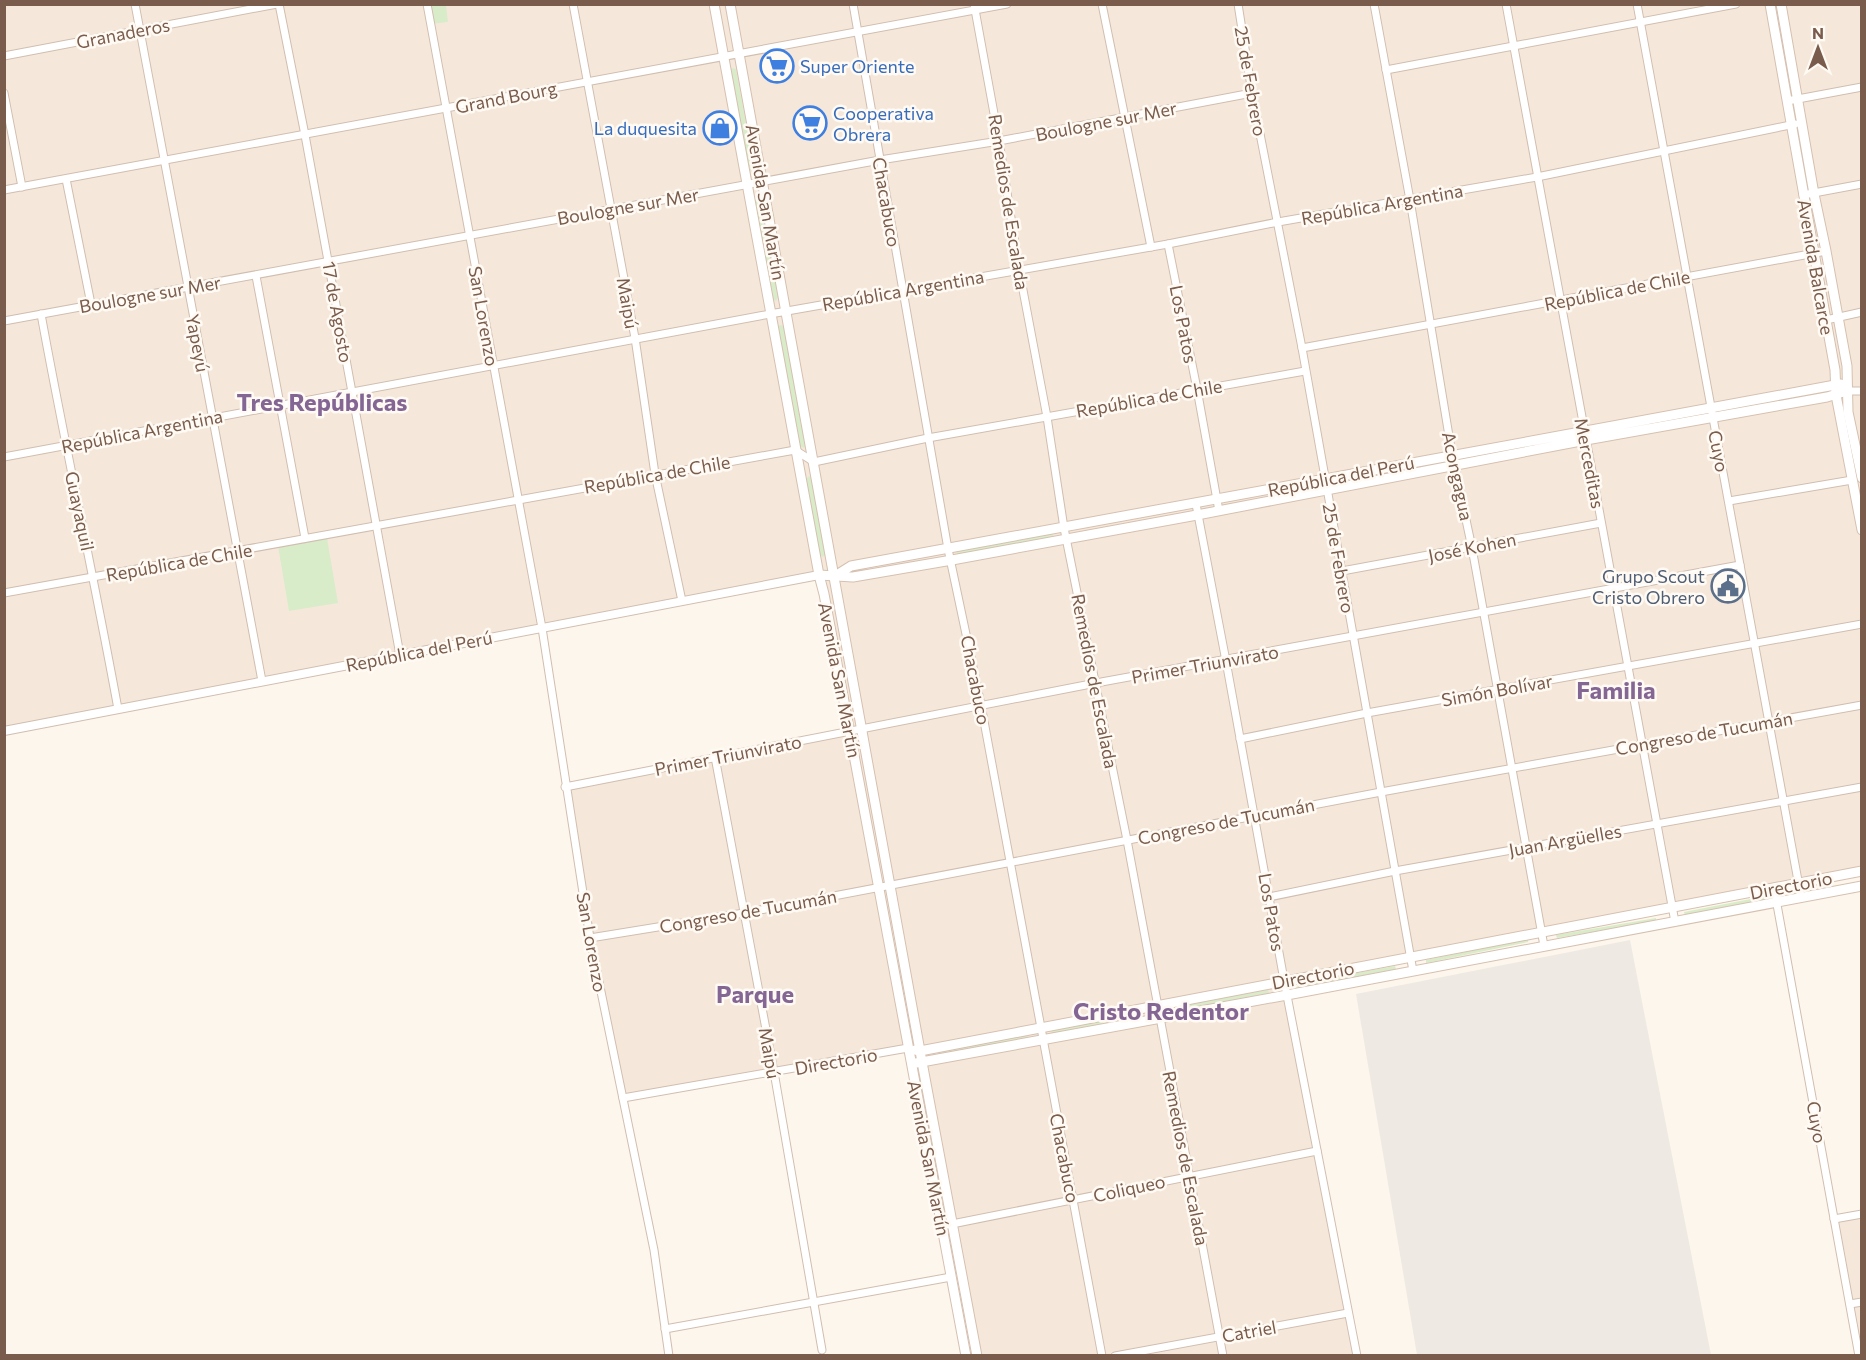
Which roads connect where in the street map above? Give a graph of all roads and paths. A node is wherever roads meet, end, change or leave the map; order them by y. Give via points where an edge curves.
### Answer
1 (135, 4) edge
2 (278, 4) edge
3 (427, 4) edge
4 (573, 4) edge
5 (714, 4) edge
6 (730, 4) edge
7 (853, 4) edge
8 (1007, 4) edge
9 (1102, 4) edge
10 (1238, 4) edge
11 (1374, 4) edge
12 (1506, 4) edge
13 (1637, 4) edge
14 (1736, 4) edge
15 (1770, 4) edge
16 (1781, 4) edge
17 (975, 7) edge
18 (1641, 23) junction
19 (140, 30) junction
20 (858, 32) junction
21 (1513, 47) junction
22 (739, 54) junction
23 (4, 56) edge
24 (723, 57) junction
25 (1386, 70) junction
26 (587, 82) junction
27 (1862, 87) edge
28 (4, 93) edge
29 (1252, 93) junction
30 (1797, 99) junction
31 (1787, 101) junction
32 (446, 108) junction
33 (1125, 117) junction
34 (1801, 120) junction
35 (1791, 126) junction
36 (305, 135) junction
37 (999, 141) junction
38 (1664, 151) junction
39 (880, 160) junction
40 (163, 161) junction
41 (1537, 177) junction
42 (66, 179) junction
43 (762, 182) junction
44 (1862, 184) edge
45 (746, 186) junction
46 (22, 187) junction
47 (4, 190) edge
48 (1803, 195) junction
49 (1814, 195) junction
50 (1410, 200) junction
51 (611, 209) junction
52 (1278, 222) junction
53 (469, 235) junction
54 (1168, 244) junction
55 (1151, 247) junction
56 (1826, 251) junction
57 (1814, 252) junction
58 (329, 262) junction
59 (1019, 269) junction
60 (1688, 275) junction
61 (256, 276) junction
62 (187, 288) junction
63 (902, 290) junction
64 (1559, 302) junction
65 (91, 304) junction
66 (786, 312) junction
67 (1862, 312) edge
68 (41, 314) junction
69 (770, 314) junction
70 (1838, 317) junction
71 (1826, 320) junction
72 (4, 321) edge
73 (1430, 324) junction
74 (635, 339) junction
75 (1302, 348) junction
76 (493, 365) junction
77 (1305, 371) junction
78 (1835, 384) junction
79 (1197, 389) junction
80 (1847, 391) junction
81 (1862, 391) edge
82 (352, 392) junction
83 (1836, 395) junction
84 (281, 405) junction
85 (1712, 407) junction
86 (1047, 417) junction
87 (212, 418) junction
88 (1712, 418) junction
89 (1585, 435) junction
90 (928, 438) junction
91 (65, 446) junction
92 (795, 450) junction
93 (1452, 454) junction
94 (4, 457) edge
95 (814, 462) junction
96 (1455, 465) junction
97 (655, 474) junction
98 (1324, 479) junction
99 (1857, 479) edge
100 (1327, 489) junction
101 (518, 500) junction
102 (1215, 500) junction
103 (1729, 501) junction
104 (1196, 504) junction
105 (1218, 511) junction
106 (1197, 515) junction
107 (1601, 523) junction
108 (376, 525) junction
109 (1064, 528) junction
110 (1862, 530) edge
111 (305, 538) junction
112 (1066, 538) junction
113 (1473, 548) junction
114 (948, 549) junction
115 (237, 551) junction
116 (952, 560) junction
117 (1740, 565) junction
118 (1342, 571) junction
119 (819, 575) junction
120 (835, 576) junction
121 (94, 577) junction
122 (1612, 588) junction
123 (4, 593) edge
124 (682, 601) junction
125 (1484, 612) junction
126 (1862, 624) edge
127 (542, 628) junction
128 (1353, 635) junction
129 (1756, 644) junction
130 (400, 655) junction
131 (1226, 661) junction
132 (1627, 666) junction
133 (262, 681) junction
134 (1096, 683) junction
135 (1498, 690) junction
136 (981, 705) junction
137 (1862, 705) edge
138 (118, 709) junction
139 (1367, 713) junction
140 (1769, 721) junction
141 (861, 729) junction
142 (4, 730) edge
143 (850, 731) junction
144 (1240, 739) junction
145 (1643, 744) junction
146 (715, 757) junction
147 (1512, 768) junction
148 (565, 787) junction
149 (1862, 787) edge
150 (1381, 792) junction
151 (1784, 800) junction
152 (1253, 817) junction
153 (1657, 824) junction
154 (1126, 840) junction
155 (1526, 848) junction
156 (1010, 861) junction
157 (1395, 871) junction
158 (1862, 871) edge
159 (1798, 883) junction
160 (891, 885) junction
161 (1862, 886) edge
162 (878, 887) junction
163 (1774, 888) junction
164 (1269, 897) junction
165 (1801, 897) junction
166 (1778, 902) junction
167 (1672, 907) junction
168 (744, 913) junction
169 (1675, 922) junction
170 (1542, 932) junction
171 (590, 938) junction
172 (1544, 946) junction
173 (1411, 956) junction
174 (1413, 971) junction
175 (1284, 980) junction
176 (1287, 995) junction
177 (1157, 1004) junction
178 (1160, 1019) junction
179 (1040, 1026) junction
180 (1042, 1040) junction
181 (908, 1048) junction
182 (920, 1051) junction
183 (922, 1062) junction
184 (911, 1064) junction
185 (774, 1072) junction
186 (622, 1098) junction
187 (1317, 1151) junction
188 (1189, 1175) junction
189 (1073, 1199) junction
190 (1862, 1214) edge
191 (1834, 1219) junction
192 (953, 1224) junction
193 (942, 1226) junction
194 (951, 1277) junction
195 (814, 1301) junction
196 (1862, 1302) edge
197 (1850, 1304) junction
198 (1348, 1313) junction
199 (665, 1329) junction
200 (1220, 1336) junction
201 (822, 1350) dead end
202 (669, 1356) edge
203 (966, 1356) edge
204 (977, 1356) edge
205 (1101, 1356) edge
206 (1115, 1356) edge
207 (1223, 1356) edge
208 (1357, 1356) edge
209 (1859, 1356) edge

1 - 19 street, Yapeyú
2 - 19 street, Granaderos
2 - 36 street, 17 de Agosto
3 - 32 street, San Lorenzo
4 - 26 street, Maipú
5 - 24 main road, Avenida San Martín
6 - 22 main road, Avenida San Martín
7 - 20 street, Chacabuco
8 - 17 street, Grand Bourg
9 - 33 street
10 - 29 street, 25 de Febrero
11 - 25 street, Acongagua
12 - 21 street, Merceditas
13 - 18 street, Cuyo
14 - 18 street
15 - 31 main road, Avenida Balcarce
16 - 30 main road, Avenida Balcarce
17 - 20 street, Grand Bourg
17 - 37 street, Remedios de Escalada
18 - 21 street
18 - 38 street, Cuyo
19 - 23 street, Granaderos
19 - 40 street, Yapeyú
20 - 22 street, Grand Bourg
20 - 39 street, Chacabuco
21 - 25 street
21 - 41 street, Merceditas
22 - 24 street, Grand Bourg
22 - 43 main road, Avenida San Martín
24 - 26 street, Grand Bourg
24 - 45 main road, Avenida San Martín
25 - 50 street, Acongagua
26 - 32 street, Grand Bourg
26 - 51 street, Maipú
27 - 30 street
28 - 46 street
29 - 33 street, Boulogne sur Mer
29 - 52 street, 25 de Febrero
30 - 31 street
30 - 34 main road, Avenida Balcarce
31 - 35 main road, Avenida Balcarce
32 - 36 street, Grand Bourg
32 - 53 street, San Lorenzo
33 - 37 street, Boulogne sur Mer
33 - 55 street
34 - 35 street, República Argentina
34 - 49 main road, Avenida Balcarce
35 - 38 street, República Argentina
35 - 48 main road, Avenida Balcarce
36 - 40 street, Grand Bourg
36 - 58 street, 17 de Agosto
37 - 39 street, Boulogne sur Mer
37 - 59 street, Remedios de Escalada
38 - 41 street, República Argentina
38 - 60 street, Cuyo
39 - 43 street, Boulogne sur Mer
39 - 63 street, Chacabuco
40 - 42 street, Grand Bourg
40 - 62 street, Yapeyú
41 - 50 street, República Argentina
41 - 64 street, Merceditas
42 - 46 street, Grand Bourg
42 - 65 street
43 - 45 street, Boulogne sur Mer
43 - 66 main road, Avenida San Martín
44 - 49 street
45 - 51 street, Boulogne sur Mer
45 - 69 main road, Avenida San Martín
46 - 47 street, Grand Bourg
48 - 49 street
48 - 57 main road, Avenida Balcarce
49 - 56 main road, Avenida Balcarce
50 - 52 street, República Argentina
50 - 73 street, Acongagua
51 - 53 street, Boulogne sur Mer
51 - 74 street, Maipú
52 - 54 street, República Argentina
52 - 75 street, 25 de Febrero
53 - 58 street, Boulogne sur Mer
53 - 76 street, San Lorenzo
54 - 55 street, República Argentina
54 - 79 street, Los Patos
55 - 59 street, República Argentina
56 - 57 street, República de Chile
56 - 70 main road, Avenida Balcarce
57 - 60 street, República de Chile
57 - 71 main road, Avenida Balcarce
58 - 61 street, Boulogne sur Mer
58 - 82 street, 17 de Agosto
59 - 63 street, República Argentina
59 - 86 street, Remedios de Escalada
60 - 64 street, República de Chile
60 - 85 street, Cuyo
61 - 62 street, Boulogne sur Mer
61 - 84 street
62 - 65 street, Boulogne sur Mer
62 - 87 street, Yapeyú
63 - 66 street, República Argentina
63 - 90 street, Chacabuco
64 - 73 street, República de Chile
64 - 89 street, Merceditas
65 - 68 street, Boulogne sur Mer
66 - 69 street, República Argentina
66 - 95 main road, Avenida San Martín
67 - 70 street
68 - 72 street, Boulogne sur Mer
68 - 91 street, Guayaquil
69 - 74 street, República Argentina
69 - 92 main road, Avenida San Martín
70 - 71 street
70 - 80 main road, Avenida Balcarce via 1847,366
71 - 78 main road, Avenida Balcarce
73 - 75 street, República de Chile
73 - 93 street, Acongagua
74 - 76 street, República Argentina
74 - 97 street, Maipú
75 - 77 street, 25 de Febrero
76 - 82 street, República Argentina
76 - 101 street, San Lorenzo
77 - 79 street, República de Chile
77 - 98 street, 25 de Febrero
78 - 80 main road via 1841,384
78 - 83 main road, Avenida Balcarce
78 - 85 main road, República del Perú
79 - 86 street, República de Chile
79 - 102 street, Los Patos
80 - 81 street, República del Perú
80 - 83 main road, República del Perú
80 - 99 main road, Avenida Balcarce
82 - 84 street, República Argentina
82 - 108 street, 17 de Agosto
83 - 88 main road, República del Perú
83 - 99 main road, Avenida Balcarce
84 - 87 street, República Argentina
84 - 111 street
85 - 88 street, Cuyo
85 - 89 main road, República del Perú
86 - 90 street, República de Chile
86 - 109 street, Remedios de Escalada
87 - 91 street, República Argentina
87 - 115 street, Yapeyú
88 - 89 main road, República del Perú
88 - 103 street, Cuyo
89 - 93 main road, República del Perú
89 - 96 main road, República del Perú
89 - 107 street, Merceditas
90 - 95 street, República de Chile
90 - 114 street, Chacabuco
91 - 94 street, República Argentina
91 - 121 street, Guayaquil
92 - 95 street
92 - 97 street, República de Chile
92 - 119 main road, Avenida San Martín
93 - 96 street, Acongagua
93 - 98 main road, República del Perú
95 - 120 main road, Avenida San Martín
96 - 100 main road, República del Perú
96 - 113 street, Acongagua
97 - 101 street, República de Chile
97 - 124 street, Maipú
98 - 100 street, 25 de Febrero
98 - 102 main road, República del Perú
99 - 103 street
99 - 110 main road, Avenida Balcarce
100 - 105 main road, República del Perú
100 - 118 street, 25 de Febrero
101 - 108 street, República de Chile
101 - 127 street, San Lorenzo
102 - 104 main road, República del Perú
102 - 105 street, Los Patos
103 - 117 street, Cuyo
104 - 106 street, Los Patos
104 - 109 main road, República del Perú
105 - 106 main road, República del Perú
106 - 112 main road, República del Perú
106 - 131 street, Los Patos
107 - 113 street, José Kohen
107 - 122 street, Merceditas
108 - 111 street, República de Chile
108 - 130 street, 17 de Agosto
109 - 112 street, Remedios de Escalada
109 - 114 main road, República del Perú
111 - 115 street, República de Chile
112 - 116 main road, República del Perú
112 - 134 street, Remedios de Escalada
113 - 118 street, José Kohen
113 - 125 street, Acongagua
114 - 116 street, Chacabuco
114 - 120 main road, República del Perú via 851,566
115 - 121 street, República de Chile
115 - 133 street, Yapeyú
116 - 120 main road, República del Perú via 853,577
116 - 136 street, Chacabuco
117 - 122 street, Primer Triunvirato
117 - 129 street, Cuyo
118 - 128 street, 25 de Febrero
119 - 120 main road, República del Perú
119 - 124 street, República del Perú
119 - 143 main road, Avenida San Martín
120 - 141 main road, Avenida San Martín
121 - 123 street, República de Chile
121 - 138 street, Guayaquil
122 - 125 street, Primer Triunvirato
122 - 132 street, Merceditas
124 - 127 street, República del Perú
125 - 128 street, Primer Triunvirato
125 - 135 street, Acongagua
126 - 129 street, Simón Bolívar
127 - 130 street, República del Perú
127 - 148 street, San Lorenzo
128 - 131 street, Primer Triunvirato
128 - 139 street, 25 de Febrero
129 - 132 street, Simón Bolívar
129 - 140 street, Cuyo
130 - 133 street, República del Perú
131 - 134 street, Primer Triunvirato
131 - 144 street, Los Patos
132 - 135 street, Simón Bolívar
132 - 145 street, Merceditas
133 - 138 street, República del Perú
134 - 136 street, Primer Triunvirato
134 - 154 street, Remedios de Escalada
135 - 139 street, Simón Bolívar
135 - 147 street, Acongagua
136 - 141 street, Primer Triunvirato
136 - 156 street, Chacabuco
137 - 140 street, Congreso de Tucumán
138 - 142 street, República del Perú
139 - 144 street, Simón Bolívar
139 - 150 street, 25 de Febrero
140 - 145 street, Congreso de Tucumán
140 - 151 street, Cuyo
141 - 143 street, Primer Triunvirato
141 - 160 main road, Avenida San Martín
143 - 146 street, Primer Triunvirato
143 - 162 main road, Avenida San Martín
144 - 152 street, Los Patos
145 - 147 street, Congreso de Tucumán
145 - 153 street, Merceditas
146 - 148 street, Primer Triunvirato
146 - 168 street, Maipú
147 - 150 street, Congreso de Tucumán
147 - 155 street, Acongagua
148 - 171 street, San Lorenzo
149 - 151 street, Juan Argüelles
150 - 152 street, Congreso de Tucumán
150 - 157 street, 25 de Febrero
151 - 153 street, Juan Argüelles
151 - 159 street, Cuyo
152 - 154 street, Congreso de Tucumán
152 - 164 street, Los Patos
153 - 155 street, Juan Argüelles
153 - 167 street, Merceditas
154 - 156 street, Congreso de Tucumán
154 - 177 street, Remedios de Escalada
155 - 157 street, Juan Argüelles
155 - 170 street, Acongagua
156 - 160 street, Congreso de Tucumán
156 - 179 street, Chacabuco
157 - 164 street, Juan Argüelles
157 - 173 street, 25 de Febrero
158 - 159 main road, Directorio
159 - 163 main road, Directorio
159 - 165 street, Cuyo
160 - 162 street, Congreso de Tucumán
160 - 182 main road, Avenida San Martín
161 - 165 main road, Directorio
162 - 168 street, Congreso de Tucumán
162 - 181 main road, Avenida San Martín
163 - 166 street, Cuyo
163 - 167 main road, Directorio
164 - 175 street, Los Patos
165 - 166 main road, Directorio
166 - 169 main road, Directorio
166 - 191 street, Cuyo
167 - 169 street, Merceditas
167 - 170 main road, Directorio
168 - 171 street, Congreso de Tucumán
168 - 185 street, Maipú
169 - 172 main road, Directorio
170 - 172 street, Acongagua
170 - 173 main road, Directorio
171 - 186 street, San Lorenzo
172 - 174 main road, Directorio
173 - 174 street, 25 de Febrero
173 - 175 main road, Directorio
174 - 176 main road, Directorio
175 - 176 street, Los Patos
175 - 177 main road, Directorio
176 - 178 main road, Directorio
176 - 187 street, Los Patos
177 - 178 street, Remedios de Escalada
177 - 179 main road, Directorio
178 - 180 main road, Directorio
178 - 188 street, Remedios de Escalada
179 - 180 street, Chacabuco
179 - 182 main road, Directorio
180 - 183 main road, Directorio
180 - 189 street, Chacabuco
181 - 182 main road, Directorio
181 - 184 main road, Avenida San Martín
181 - 185 street, Directorio
182 - 183 main road, Avenida San Martín
183 - 184 main road, Directorio
183 - 192 main road, Avenida San Martín
184 - 193 main road, Avenida San Martín
185 - 186 street, Directorio
185 - 195 street, Maipú
186 - 199 street, San Lorenzo via 654,1250
187 - 188 street, Coliqueo
187 - 198 street, Los Patos
188 - 189 street, Coliqueo
188 - 200 street, Remedios de Escalada
189 - 192 street, Coliqueo
189 - 205 street, Chacabuco
190 - 191 street
191 - 197 street, Cuyo
192 - 193 street, Coliqueo
192 - 204 main road, Avenida San Martín
193 - 194 main road, Avenida San Martín
194 - 195 street
194 - 203 main road, Avenida San Martín
195 - 199 street
195 - 201 street, Maipú
196 - 197 street
197 - 209 street, Cuyo
198 - 200 street, Catriel
198 - 208 street, Los Patos
199 - 202 street, San Lorenzo
200 - 206 street, Catriel
200 - 207 street, Remedios de Escalada

